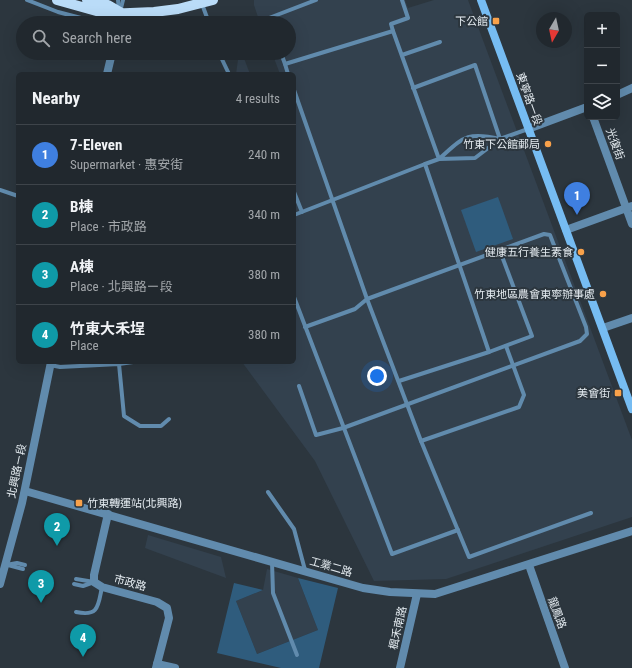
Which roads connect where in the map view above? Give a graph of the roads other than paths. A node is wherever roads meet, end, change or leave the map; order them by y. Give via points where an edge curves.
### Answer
1 (27, 0) edge
2 (57, 0) edge
3 (87, 0) edge
4 (118, 0) edge
5 (123, 0) edge
6 (213, 0) edge
7 (316, 0) edge
8 (402, 0) edge
9 (481, 0) edge
10 (202, 2) edge
11 (120, 12) junction
12 (73, 16) edge
13 (119, 16) edge
14 (207, 16) edge
15 (274, 16) edge
16 (393, 31) junction
17 (440, 42) dead end
18 (402, 55) junction
19 (110, 60) edge
20 (222, 60) edge
21 (284, 60) edge
22 (285, 64) junction
23 (107, 72) edge
24 (228, 72) edge
25 (287, 72) edge
26 (413, 88) junction
27 (632, 88) edge
28 (620, 93) edge
29 (296, 96) edge
30 (584, 108) edge
31 (594, 120) edge
32 (528, 130) junction
33 (500, 139) junction
34 (439, 159) junction
35 (425, 164) junction
36 (0, 190) edge
37 (16, 195) edge
38 (296, 197) edge
39 (333, 199) junction
40 (629, 207) edge
41 (302, 212) junction
42 (296, 214) edge
43 (632, 224) edge
44 (566, 230) junction
45 (500, 251) junction
46 (460, 266) junction
47 (367, 299) junction
48 (296, 302) edge
49 (632, 318) edge
50 (305, 327) junction
51 (603, 328) junction
52 (506, 346) junction
53 (489, 352) junction
54 (51, 364) edge
55 (119, 364) joint
56 (513, 366) junction
57 (399, 381) junction
58 (299, 386) dead end
59 (408, 404) junction
60 (632, 409) edge
61 (169, 419) dead end
62 (344, 428) junction
63 (421, 442) junction
64 (25, 491) junction
65 (268, 492) dead end
66 (591, 513) dead end
67 (108, 514) junction
68 (458, 530) junction
69 (632, 530) edge
70 (272, 562) junction
71 (5, 565) junction
72 (528, 565) junction
73 (24, 567) dead end
74 (304, 570) junction
75 (75, 581) dead end
76 (94, 582) junction
77 (0, 584) edge
78 (102, 587) junction
79 (417, 594) junction
80 (76, 612) dead end
81 (297, 655) dead end
82 (156, 666) edge
83 (175, 668) edge
84 (400, 668) edge
85 (565, 668) edge

1 - 12 lane
2 - 11 main road via 107,14
3 - 11 main road via 108,5
4 - 11 lane
5 - 11 lane
6 - 10 main road
7 - 15 lane
8 - 16 lane via 408,18 391,24
9 - 32 main road, 東寧路一段
10 - 11 main road via 154,12
10 - 14 lane
11 - 13 street
16 - 18 lane
16 - 22 lane
17 - 18 lane
18 - 26 lane
19 - 23 street
20 - 24 lane
21 - 22 lane
22 - 25 lane
26 - 33 lane via 475,65
26 - 34 lane
27 - 28 street
29 - 39 lane
30 - 32 street
31 - 40 street, 光復街
32 - 33 lane
32 - 44 main road, 東寧路一段
33 - 34 lane via 475,158
33 - 34 lane via 481,135 466,137
34 - 35 lane
35 - 39 lane
35 - 46 lane
36 - 37 lane
38 - 41 lane
39 - 41 lane
39 - 47 lane
40 - 43 street, 光復街
40 - 44 street
41 - 42 lane
44 - 51 main road, 東寧路一段
45 - 46 lane
45 - 52 lane via 532,336
45 - 56 lane via 544,234 550,235 587,334 580,341
46 - 47 lane
46 - 53 lane
47 - 50 lane via 355,309
47 - 57 lane
48 - 50 lane
49 - 51 street
50 - 62 lane
51 - 60 main road, 東寧路一段
52 - 53 lane
52 - 56 lane
53 - 57 lane
54 - 55 lane via 60,367
54 - 64 street, 北興路ㄧ段
55 - 61 lane via 124,416 140,426 161,426
56 - 59 lane
56 - 63 lane via 524,395 519,407
57 - 59 lane
58 - 62 lane via 316,435
59 - 62 lane
59 - 63 lane
62 - 68 lane via 392,554
63 - 68 lane
64 - 67 street, 工業二路
64 - 71 street, 北興路ㄧ段
65 - 74 lane via 294,529
66 - 68 lane via 469,557
67 - 70 street, 工業二路
67 - 76 street
69 - 72 street, 工業二路
70 - 74 street, 工業二路
70 - 81 lane via 273,593
71 - 73 lane
71 - 77 street, 北興路ㄧ段
72 - 79 street, 工業二路 via 435,594
72 - 85 street, 龍鳳路
74 - 79 street, 工業二路 via 363,588
75 - 76 lane via 83,586
76 - 78 street, 市政路
78 - 80 lane via 95,611 89,614
78 - 82 street, 市政路 via 157,602 167,608 169,618
79 - 84 street, 楓禾南路
82 - 83 street

